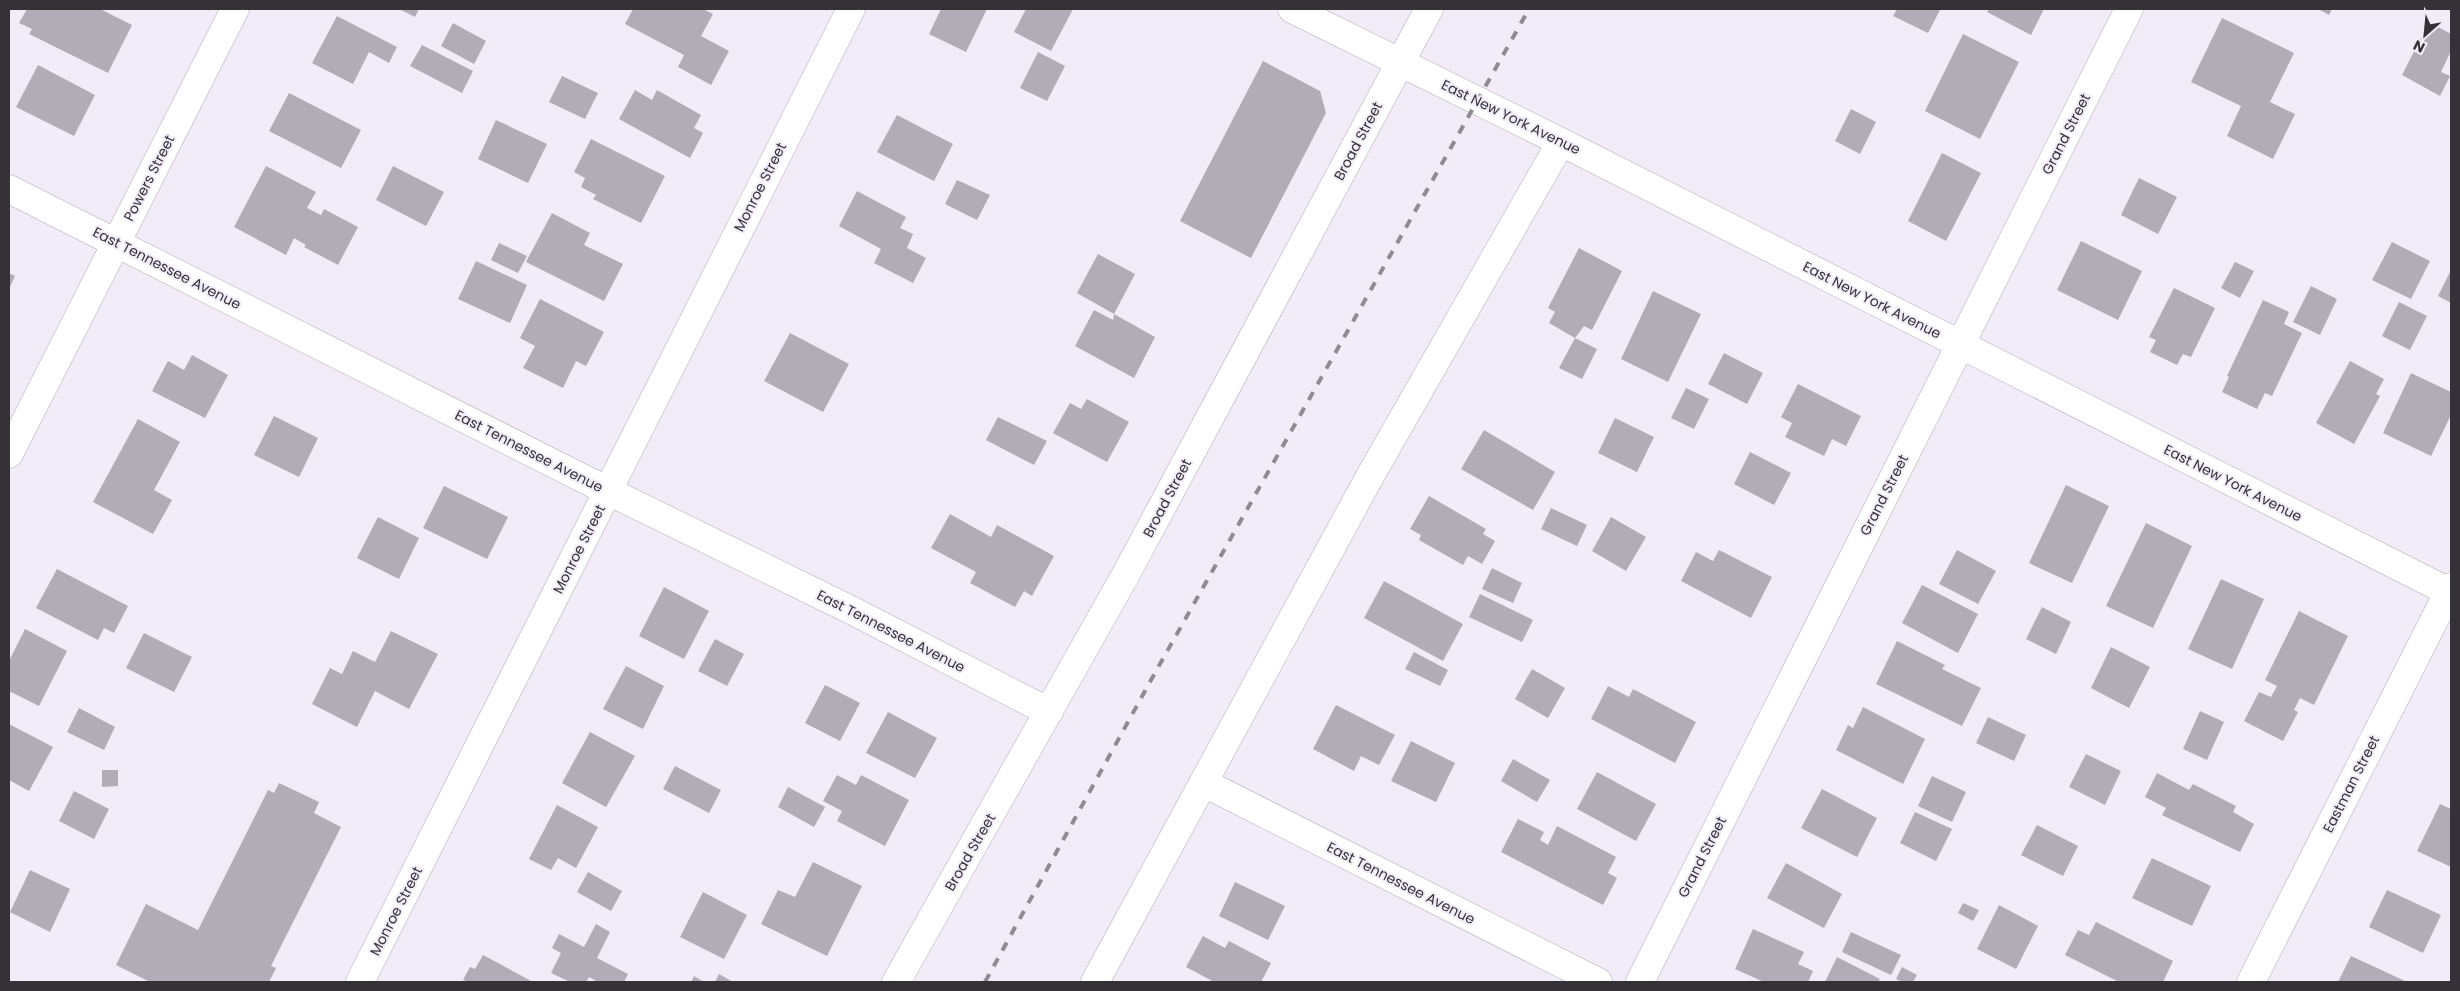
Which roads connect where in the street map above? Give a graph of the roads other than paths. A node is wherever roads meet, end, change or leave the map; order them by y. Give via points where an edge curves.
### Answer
1 (235, 9) edge
2 (851, 9) edge
3 (1292, 9) edge
4 (1429, 9) edge
5 (2129, 9) edge
6 (1400, 62) junction
7 (1561, 142) junction
8 (9, 189) edge
9 (117, 243) junction
10 (1959, 345) junction
11 (9, 454) edge
12 (608, 491) junction
13 (2450, 590) edge
14 (1049, 712) junction
15 (1204, 783) junction
16 (360, 982) edge
17 (896, 982) edge
18 (1095, 982) edge
19 (1598, 982) edge
20 (1640, 982) edge
21 (2251, 982) edge

1 - 9 street, Powers Street
2 - 12 street, Monroe Street
3 - 6 street, East New York Avenue
4 - 6 street, Broad Street
5 - 10 street, Grand Street
6 - 7 street, East New York Avenue
6 - 14 street, Broad Street
7 - 10 street, East New York Avenue
7 - 15 street via 1369,478
8 - 9 street, East Tennessee Avenue
9 - 11 street, Powers Street
9 - 12 street, East Tennessee Avenue
10 - 13 street, East New York Avenue
10 - 20 street, Grand Street
12 - 14 street, East Tennessee Avenue
12 - 16 street, Monroe Street
13 - 21 street, Eastman Street
14 - 17 street, Broad Street
15 - 18 street
15 - 19 street, East Tennessee Avenue

